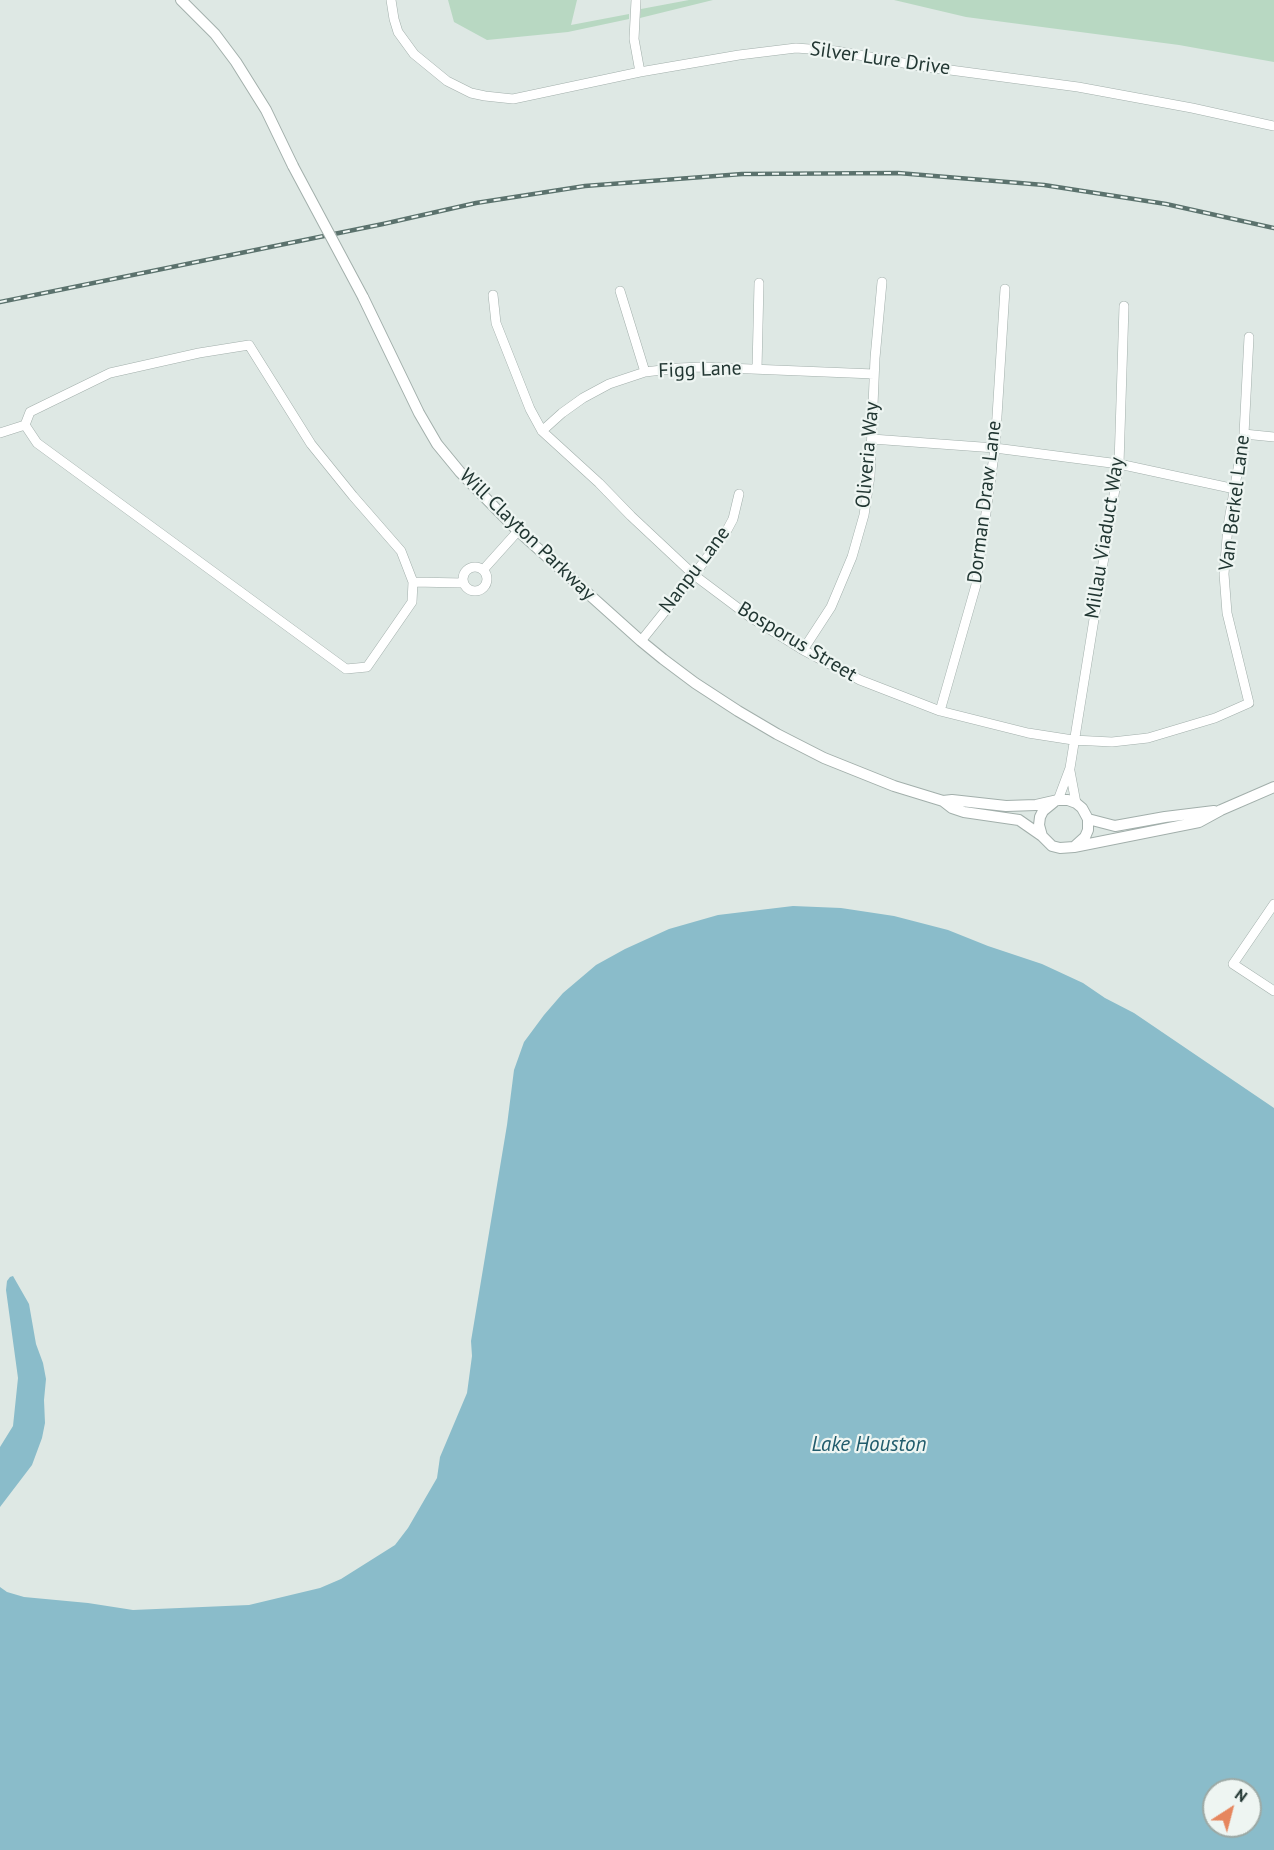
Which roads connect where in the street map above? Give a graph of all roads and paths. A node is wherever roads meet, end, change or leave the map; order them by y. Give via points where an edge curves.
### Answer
1 (181, 0) edge
2 (391, 0) edge
3 (636, 0) edge
4 (640, 72) junction
5 (1274, 126) edge
6 (759, 282) dead end
7 (882, 282) dead end
8 (1005, 289) dead end
9 (620, 291) dead end
10 (494, 296) dead end
11 (1124, 306) dead end
12 (1249, 337) dead end
13 (757, 369) junction
14 (645, 372) junction
15 (874, 374) junction
16 (25, 425) junction
17 (542, 431) junction
18 (0, 433) edge
19 (1244, 434) junction
20 (1274, 437) edge
21 (872, 440) junction
22 (995, 448) junction
23 (1119, 464) junction
24 (1235, 489) junction
25 (739, 494) dead end
26 (518, 531) junction
27 (483, 570) junction
28 (694, 575) junction
29 (413, 582) junction
30 (463, 583) junction
31 (641, 641) junction
32 (803, 650) junction
33 (1249, 703) joint
34 (940, 711) junction
35 (1073, 740) junction
36 (1070, 768) junction
37 (1274, 787) edge
38 (943, 801) junction
39 (1056, 801) junction
40 (1076, 803) junction
41 (1221, 810) junction
42 (1088, 819) junction
43 (1042, 836) junction
44 (1074, 847) junction
45 (1274, 904) edge
46 (1274, 991) edge

1 - 26 street, Will Clayton Parkway, bridge via 215,34 266,110 437,444 472,486
2 - 4 street, Silver Lure Drive via 398,32 414,54 447,81 485,96 513,99
3 - 4 street via 634,39
4 - 5 street, Silver Lure Drive via 777,50 816,49 1078,87
6 - 13 street
7 - 15 street, Oliveria Way
8 - 22 street, Dorman Draw Lane
9 - 14 street
10 - 17 street, Bosporus Street via 496,323
11 - 23 street, Millau Viaduct Way
12 - 19 street, Van Berkel Lane
13 - 14 street, Figg Lane via 680,368
13 - 15 street, Figg Lane
14 - 17 street, Figg Lane via 600,388
15 - 21 street, Oliveria Way
16 - 18 street
16 - 29 street via 37,443 346,669 367,667 412,602
16 - 29 street via 30,412 111,373 249,345 312,444 401,551
17 - 28 street, Bosporus Street
19 - 20 street
19 - 24 street, Van Berkel Lane
21 - 22 street
21 - 32 street, Oliveria Way via 867,495 852,557 831,607
22 - 23 street
22 - 34 street, Dorman Draw Lane via 976,585
23 - 24 street
23 - 35 street, Millau Viaduct Way
24 - 33 street, Van Berkel Lane via 1226,548 1225,592
25 - 28 street, Nanpu Lane via 726,532
26 - 27 street
26 - 31 street, Will Clayton Parkway
27 - 30 street via 468,569
27 - 30 street via 487,581 483,588 472,591
28 - 31 street, Nanpu Lane
28 - 32 street, Bosporus Street
29 - 30 street
31 - 38 street, Will Clayton Parkway via 695,683 777,734 858,773
32 - 34 street, Bosporus Street via 860,680
33 - 35 street, Bosporus Street via 1215,718 1148,738
34 - 35 street, Bosporus Street
35 - 36 street, Millau Viaduct Way
36 - 39 street, Millau Viaduct Way
36 - 40 street, Millau Viaduct Way
37 - 41 street
38 - 39 street, Will Clayton Parkway via 1006,806
38 - 43 street, Will Clayton Parkway via 964,812 1019,820
39 - 40 street
39 - 43 street via 1043,811 1039,825
40 - 42 street
41 - 42 street via 1115,826
41 - 44 street via 1199,822
42 - 44 street via 1085,837
43 - 44 street via 1052,846
45 - 46 street via 1233,964

